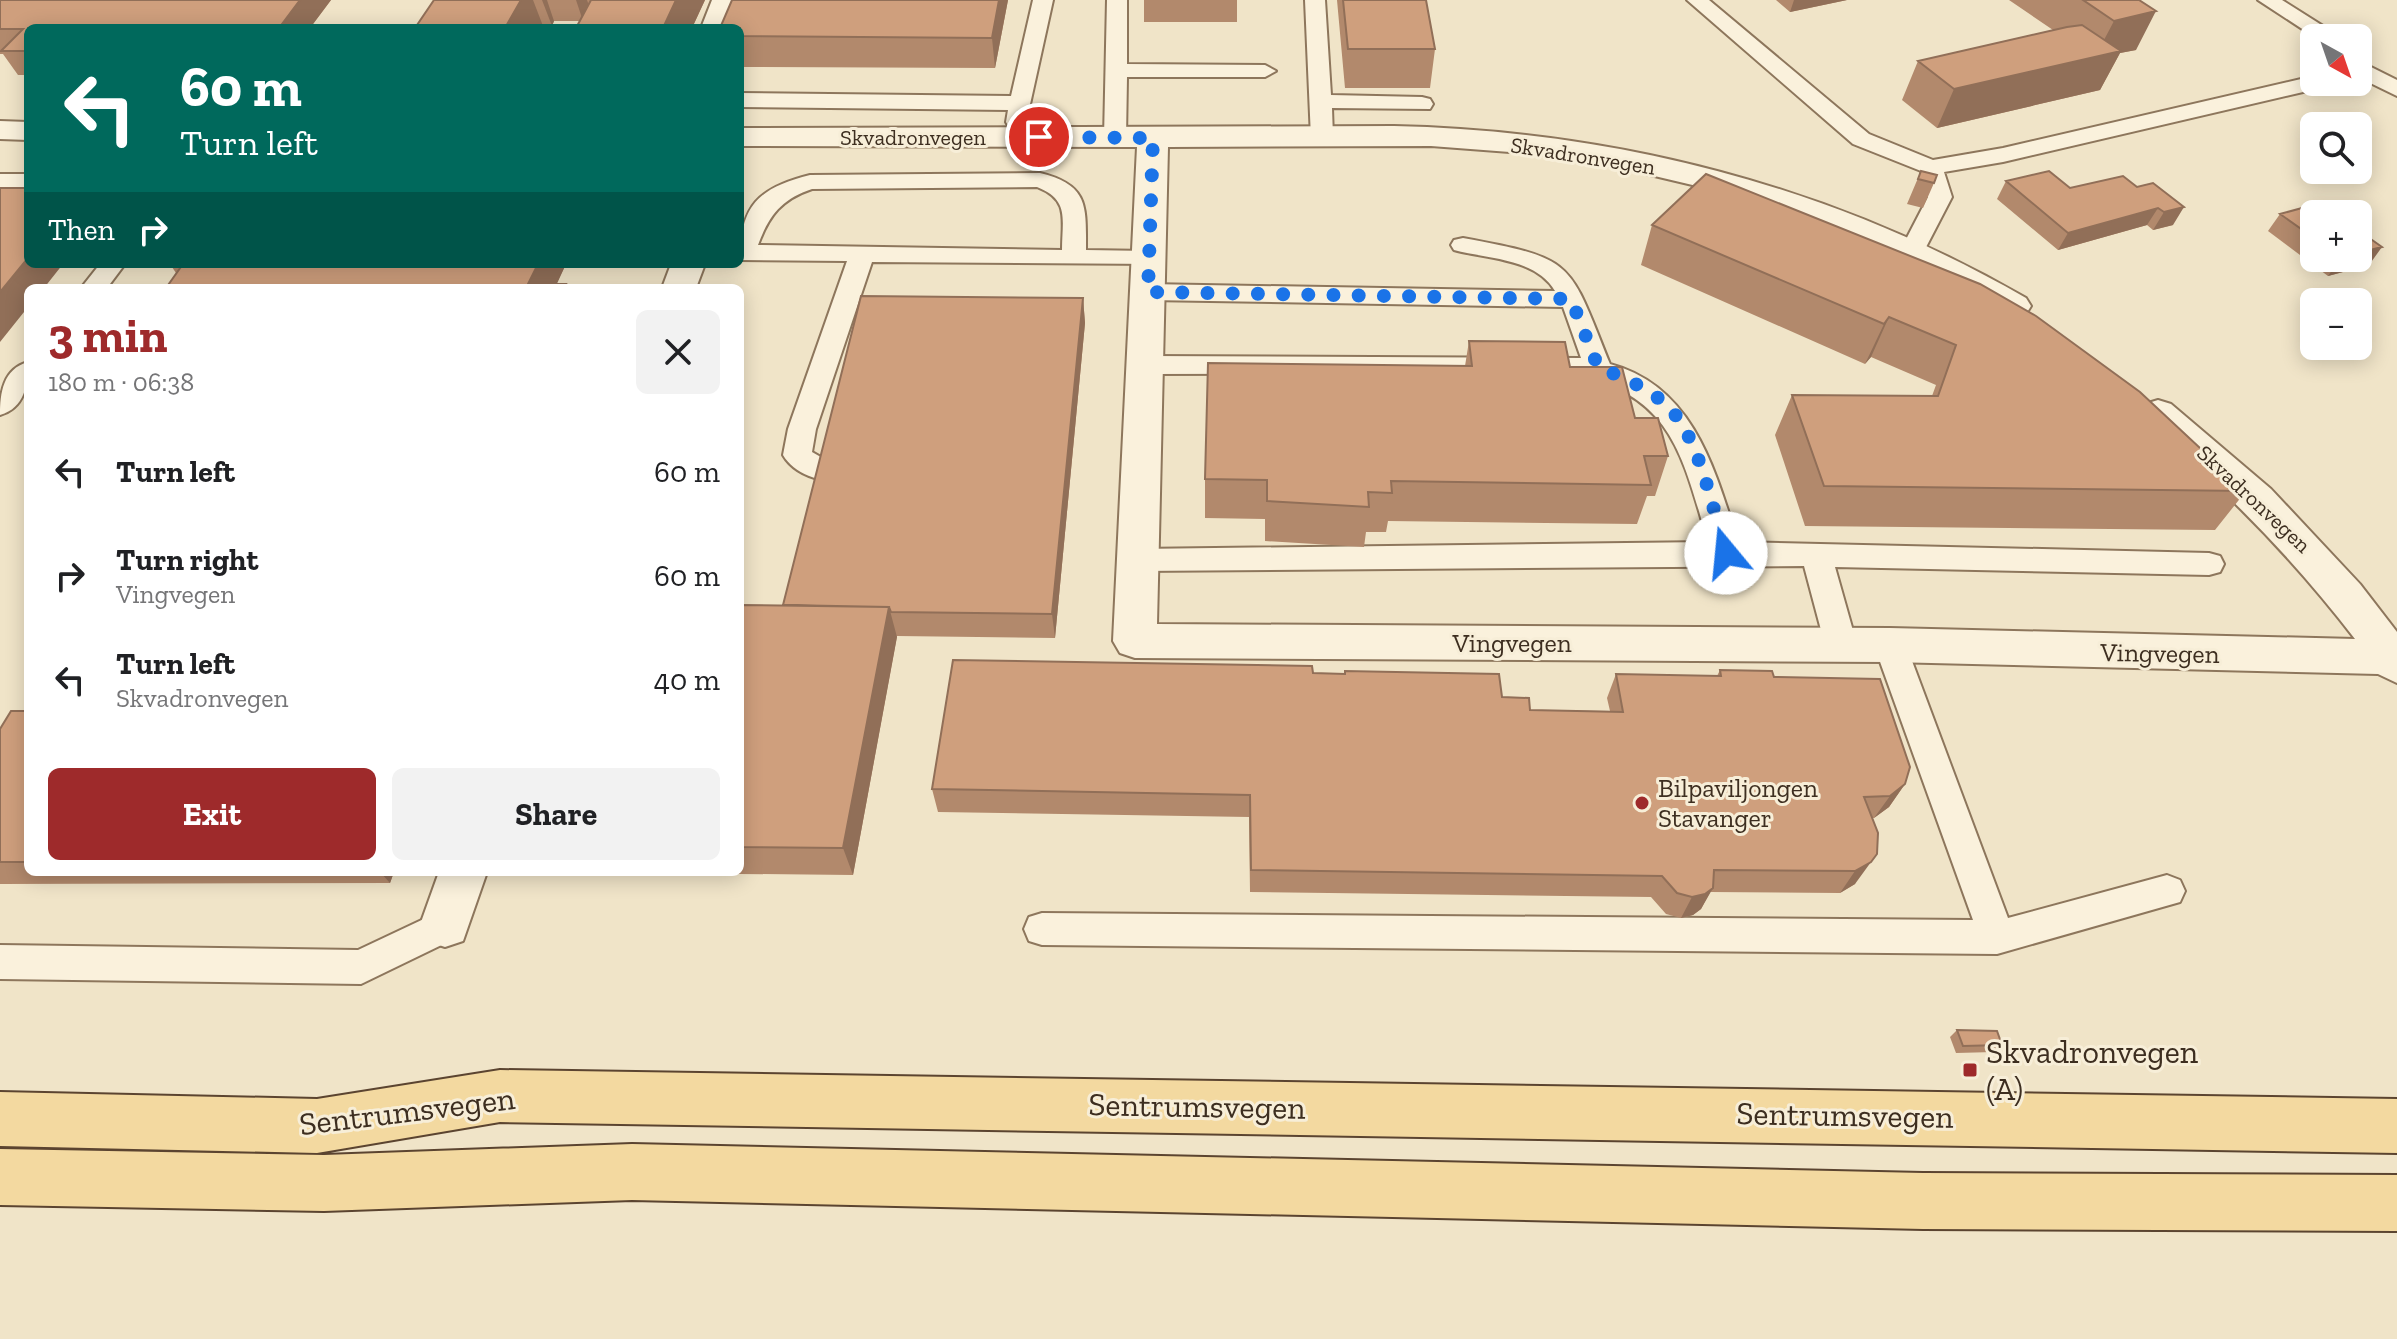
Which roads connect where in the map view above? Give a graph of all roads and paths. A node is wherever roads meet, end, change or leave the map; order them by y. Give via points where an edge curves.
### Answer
1 (722, 0) edge
2 (1043, 0) edge
3 (1117, 0) edge
4 (1315, 0) edge
5 (1697, 0) edge
6 (2268, 0) edge
7 (713, 24) edge
8 (2308, 24) edge
9 (2397, 65) edge
10 (2372, 67) edge
11 (1116, 70) junction
12 (1265, 71) dead end
13 (2372, 75) edge
14 (2300, 86) edge
15 (2397, 89) edge
16 (744, 100) edge
17 (1320, 101) junction
18 (1021, 103) junction
19 (1422, 104) edge
20 (0, 130) edge
21 (24, 131) edge
22 (744, 137) edge
23 (1014, 137) junction
24 (1134, 138) junction
25 (1322, 138) junction
26 (1931, 167) junction
27 (0, 181) edge
28 (24, 181) edge
29 (1463, 245) dead end
30 (744, 247) edge
31 (1912, 251) junction
32 (744, 252) edge
33 (862, 254) junction
34 (1074, 258) junction
35 (110, 268) edge
36 (1148, 276) junction
37 (97, 284) edge
38 (1571, 299) junction
39 (2045, 327) edge
40 (1146, 365) junction
41 (1598, 367) junction
42 (24, 376) edge
43 (2127, 389) edge
44 (0, 406) edge
45 (877, 473) edge
46 (1726, 553) junction
47 (1816, 554) junction
48 (1138, 560) junction
49 (2209, 564) dead end
50 (1841, 645) junction
51 (1890, 645) junction
52 (2395, 660) edge
53 (462, 876) edge
54 (2167, 891) dead end
55 (445, 925) joint
56 (1042, 929) dead end
57 (1997, 937) junction
58 (0, 962) edge
59 (0, 1119) edge
60 (2397, 1126) edge
61 (0, 1177) edge
62 (2397, 1203) edge

1 - 7 lane
2 - 18 lane
3 - 11 lane
4 - 17 lane
5 - 26 lane via 1861,139
6 - 8 lane
9 - 10 lane
11 - 12 lane
11 - 24 lane
13 - 15 lane
14 - 26 lane
16 - 18 lane
17 - 19 lane
17 - 25 lane
18 - 23 lane
20 - 21 street
22 - 23 street, Skvadronvegen
23 - 24 street, Skvadronvegen
24 - 25 street, Skvadronvegen
24 - 36 street, Vingvegen
25 - 31 street, Skvadronvegen via 1467,138 1616,156 1830,215
26 - 31 lane via 1940,197
27 - 28 lane
29 - 38 lane via 1526,259 1555,272
30 - 34 lane via 764,206 785,189 810,182 1040,180 1064,189 1074,206
31 - 39 street, Skvadronvegen
32 - 33 lane
33 - 34 lane
33 - 45 lane via 797,455 830,472
34 - 36 lane
35 - 37 lane
36 - 38 lane
36 - 40 street, Vingvegen
38 - 41 lane
40 - 41 lane
40 - 48 street, Vingvegen
41 - 46 lane via 1634,382 1673,412 1698,460
42 - 44 lane
43 - 52 street, Skvadronvegen via 2242,483 2308,548
46 - 47 lane
46 - 48 lane
47 - 49 lane
47 - 50 lane
48 - 50 street, Vingvegen via 1135,641
50 - 51 street, Vingvegen
51 - 52 street, Vingvegen
51 - 57 lane
53 - 55 street
54 - 57 lane
55 - 58 lane via 361,967
56 - 57 lane
59 - 60 main road, Sentrumsvegen via 317,1126 500,1096
61 - 62 main road via 324,1183 632,1172 1923,1201

